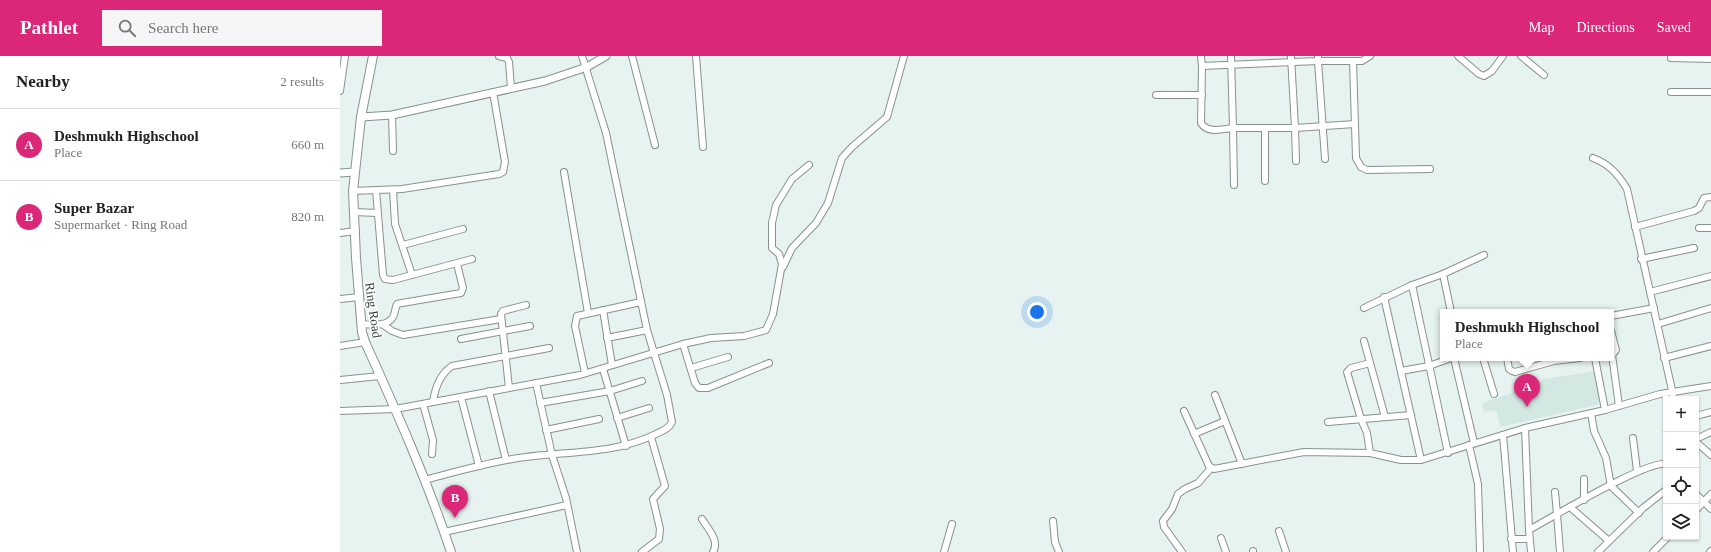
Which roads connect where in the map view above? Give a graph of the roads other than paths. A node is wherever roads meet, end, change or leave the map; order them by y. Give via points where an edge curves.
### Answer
1 (345, 56) edge
2 (373, 56) edge
3 (499, 56) edge
4 (582, 56) edge
5 (606, 56) edge
6 (632, 56) edge
7 (696, 56) edge
8 (904, 56) edge
9 (1201, 56) edge
10 (1231, 56) edge
11 (1262, 56) edge
12 (1370, 56) edge
13 (1458, 56) edge
14 (1503, 56) edge
15 (1521, 56) edge
16 (1318, 58) edge
17 (1671, 58) dead end
18 (1291, 59) edge
19 (1711, 59) edge
20 (1353, 61) junction
21 (1263, 63) junction
22 (1231, 65) junction
23 (1202, 66) junction
24 (587, 67) junction
25 (1544, 75) dead end
26 (510, 88) junction
27 (340, 91) edge
28 (492, 92) junction
29 (1671, 92) dead end
30 (1711, 92) edge
31 (1156, 95) dead end
32 (1202, 95) junction
33 (392, 115) junction
34 (361, 117) junction
35 (1355, 124) junction
36 (1323, 126) junction
37 (1233, 128) junction
38 (1265, 128) junction
39 (1295, 128) junction
40 (655, 145) dead end
41 (703, 147) dead end
42 (393, 152) dead end
43 (1593, 158) dead end
44 (1324, 159) dead end
45 (1296, 162) dead end
46 (809, 165) dead end
47 (1430, 169) dead end
48 (354, 172) junction
49 (564, 172) dead end
50 (340, 173) edge
51 (1266, 181) dead end
52 (1234, 185) dead end
53 (376, 190) junction
54 (393, 190) junction
55 (353, 191) junction
56 (1711, 197) edge
57 (354, 212) junction
58 (377, 213) junction
59 (1635, 227) junction
60 (1699, 228) dead end
61 (1711, 228) edge
62 (463, 230) dead end
63 (356, 231) junction
64 (340, 233) edge
65 (403, 245) junction
66 (1694, 248) dead end
67 (1484, 255) dead end
68 (472, 259) dead end
69 (1641, 259) junction
70 (457, 264) junction
71 (781, 271) junction
72 (1443, 274) junction
73 (412, 275) junction
74 (1711, 276) edge
75 (1412, 285) junction
76 (1650, 292) junction
77 (359, 297) junction
78 (1384, 297) junction
79 (340, 299) edge
80 (642, 302) junction
81 (526, 305) dead end
82 (1364, 308) dead end
83 (1654, 308) junction
84 (1711, 308) edge
85 (1450, 309) edge
86 (603, 310) junction
87 (588, 312) junction
88 (1614, 315) edge
89 (501, 319) junction
90 (361, 324) junction
91 (382, 324) junction
92 (1658, 324) junction
93 (530, 326) dead end
94 (647, 330) junction
95 (503, 331) junction
96 (607, 338) junction
97 (461, 339) dead end
98 (1364, 341) dead end
99 (365, 342) junction
100 (1614, 342) edge
101 (684, 344) junction
102 (340, 346) edge
103 (1711, 346) edge
104 (549, 348) dead end
105 (1614, 352) edge
106 (653, 353) junction
107 (507, 357) junction
108 (728, 357) dead end
109 (1664, 358) junction
110 (1444, 361) edge
111 (1454, 361) edge
112 (1484, 361) edge
113 (1508, 361) edge
114 (1554, 361) edge
115 (1596, 361) edge
116 (1613, 361) edge
117 (769, 363) dead end
118 (1370, 363) junction
119 (612, 365) junction
120 (1429, 366) junction
121 (691, 368) junction
122 (603, 369) junction
123 (1401, 371) junction
124 (585, 374) junction
125 (380, 376) junction
126 (340, 380) edge
127 (642, 381) dead end
128 (536, 383) junction
129 (1711, 386) edge
130 (509, 388) junction
131 (489, 391) junction
132 (610, 391) junction
133 (1494, 394) dead end
134 (1215, 395) dead end
135 (1673, 396) edge
136 (461, 397) junction
137 (1663, 398) edge
138 (433, 402) junction
139 (540, 403) junction
140 (423, 404) junction
141 (1619, 406) junction
142 (650, 408) dead end
143 (395, 409) junction
144 (1604, 410) junction
145 (340, 411) edge
146 (1184, 411) dead end
147 (1711, 412) edge
148 (1591, 413) junction
149 (1411, 414) junction
150 (1699, 415) edge
151 (1385, 417) junction
152 (617, 418) junction
153 (1361, 419) junction
154 (599, 420) dead end
155 (1225, 421) junction
156 (1328, 422) dead end
157 (1525, 428) junction
158 (546, 430) junction
159 (1711, 432) edge
160 (1194, 434) junction
161 (1502, 435) junction
162 (651, 437) junction
163 (1633, 438) dead end
164 (1699, 438) edge
165 (1699, 443) edge
166 (1472, 444) junction
167 (626, 446) junction
168 (1370, 453) junction
169 (1448, 453) junction
170 (432, 454) dead end
171 (1711, 455) edge
172 (552, 456) junction
173 (506, 460) junction
174 (1421, 460) junction
175 (1242, 464) junction
176 (1663, 464) edge
177 (479, 466) junction
178 (1211, 468) junction
179 (1637, 471) junction
180 (1584, 479) dead end
181 (424, 480) junction
182 (1611, 486) junction
183 (1555, 492) dead end
184 (1663, 493) edge
185 (1711, 494) edge
186 (1699, 497) edge
187 (1584, 500) junction
188 (1704, 502) junction
189 (567, 505) junction
190 (1570, 507) junction
191 (1699, 507) edge
192 (1711, 509) edge
193 (1639, 513) junction
194 (1557, 514) junction
195 (702, 519) dead end
196 (1053, 521) dead end
197 (952, 524) dead end
198 (1528, 530) junction
199 (1279, 531) dead end
200 (444, 532) junction
201 (1221, 538) dead end
202 (1530, 539) junction
203 (1511, 540) junction
204 (1609, 540) junction
205 (1665, 540) edge
206 (715, 551) edge
207 (451, 552) edge
208 (577, 552) edge
209 (642, 552) edge
210 (944, 552) edge
211 (1059, 552) edge
212 (1182, 552) edge
213 (1226, 552) edge
214 (1286, 552) edge
215 (1480, 552) edge
216 (1513, 552) edge
217 (1530, 552) edge
218 (1560, 552) edge
219 (1598, 552) edge
220 (1653, 552) edge

1 - 27 street
2 - 34 main road, Ring Road
3 - 26 street via 507,58 509,62
4 - 24 street
5 - 24 street
6 - 40 street
7 - 41 street
8 - 71 street via 887,116 842,158 828,202 816,223 792,248
9 - 23 street
10 - 22 street
11 - 21 street
12 - 20 street via 1362,61
13 - 14 street via 1484,76 1492,71
15 - 25 street
16 - 18 street
16 - 20 street
16 - 36 street
17 - 19 street
18 - 21 street
18 - 39 street
20 - 35 street
21 - 22 street
22 - 23 street
22 - 37 street
23 - 32 street
24 - 26 street via 545,81
24 - 80 street via 606,133
26 - 28 street
28 - 33 street
28 - 54 street via 505,162 503,172
29 - 30 street
31 - 32 street
32 - 37 street via 1201,123 1204,129
33 - 34 street
33 - 42 street
34 - 48 main road, Ring Road
35 - 36 street
35 - 47 street via 1356,158 1360,167 1367,170
36 - 39 street
36 - 44 street
37 - 38 street
37 - 52 street
38 - 39 street
38 - 51 street
39 - 45 street
43 - 59 street via 1608,165 1627,189
46 - 71 street via 792,179 776,205 772,223 772,248 781,258
48 - 50 street
48 - 55 main road, Ring Road
49 - 87 street
53 - 54 street
53 - 55 street
53 - 58 street
54 - 65 street via 394,218
55 - 57 main road, Ring Road
56 - 59 street via 1704,198 1694,212
57 - 58 street
57 - 63 main road, Ring Road
58 - 73 street via 385,279 392,280
59 - 69 street
60 - 61 street
62 - 65 street
63 - 64 street
63 - 77 main road, Ring Road
65 - 73 street
66 - 69 street
67 - 72 street
68 - 70 street
69 - 76 street
70 - 73 street
70 - 91 street via 463,288 460,293 397,304 394,316
71 - 101 street via 773,314 766,330 744,336 711,338
72 - 75 street
72 - 85 street
74 - 76 street
75 - 78 street
75 - 120 street
76 - 83 street
77 - 79 street
77 - 90 main road, Ring Road
78 - 82 street
78 - 123 street
80 - 86 street
80 - 94 street
81 - 89 street via 503,311
83 - 88 street
83 - 92 street
84 - 92 street
86 - 87 street
86 - 96 street
87 - 124 street via 577,316 575,322
89 - 91 street via 403,335
89 - 95 street
90 - 91 street
90 - 99 main road, Ring Road
92 - 109 street
93 - 95 street
94 - 96 street
94 - 106 street
95 - 97 street
95 - 107 street
96 - 119 street
98 - 118 street
99 - 102 street
99 - 125 main road, Ring Road
100 - 105 street
101 - 106 street
101 - 121 street
103 - 109 street
104 - 107 street
106 - 119 street
106 - 162 street via 672,419 669,427
107 - 130 street
107 - 138 street via 452,366 438,383
108 - 121 street
109 - 135 street
110 - 120 street
111 - 166 street
112 - 133 street
113 - 114 street via 1509,369 1515,372
115 - 144 street
116 - 141 street
117 - 121 street via 705,388 697,387
118 - 151 street
118 - 153 street via 1351,368 1347,372
119 - 122 street
120 - 123 street
120 - 169 street
122 - 124 street
122 - 132 street
123 - 149 street
124 - 128 street
125 - 126 street
125 - 143 main road, Ring Road
127 - 132 street
128 - 130 street
128 - 139 street
129 - 135 street
130 - 131 street
131 - 136 street
131 - 173 street
132 - 139 street
132 - 152 street
134 - 155 street
136 - 138 street
136 - 177 street
137 - 141 street
138 - 140 street
139 - 158 street
140 - 143 street
140 - 170 street via 432,440
141 - 144 street
142 - 152 street
143 - 145 street
143 - 181 main road, Ring Road
144 - 148 street
146 - 160 street
147 - 150 street
148 - 157 street
148 - 182 street via 1594,431 1606,458
149 - 151 street
149 - 174 street
151 - 153 street
152 - 167 street
153 - 156 street
153 - 168 street via 1367,433
154 - 158 street
155 - 160 street
155 - 175 street
157 - 161 street
157 - 198 street
158 - 172 street
159 - 164 street
160 - 178 street
161 - 166 street
161 - 203 street
162 - 167 street
162 - 209 street via 665,486 653,499 660,529 658,539
163 - 179 street
165 - 171 street
166 - 169 street
166 - 215 street via 1478,484
167 - 172 street
168 - 174 street via 1401,460
168 - 175 street via 1304,452
169 - 174 street
172 - 173 street via 526,456
172 - 189 street
173 - 177 street
175 - 178 street
176 - 179 street
177 - 181 street
178 - 212 street via 1198,483 1178,494 1172,509 1163,521 1164,527
179 - 182 street
180 - 187 street
181 - 200 main road, Ring Road
182 - 187 street
182 - 193 street
183 - 194 street
184 - 193 street
185 - 188 street
186 - 188 street
187 - 190 street
188 - 191 street
188 - 192 street
189 - 200 street
189 - 208 street
190 - 194 street
190 - 204 street
193 - 204 street
194 - 198 street
194 - 218 street
195 - 206 street via 715,541
196 - 211 street via 1055,542
197 - 210 street
198 - 202 street
199 - 214 street
200 - 207 main road, Ring Road
201 - 213 street
202 - 203 street
202 - 217 street
203 - 216 street
204 - 219 street
205 - 220 street

